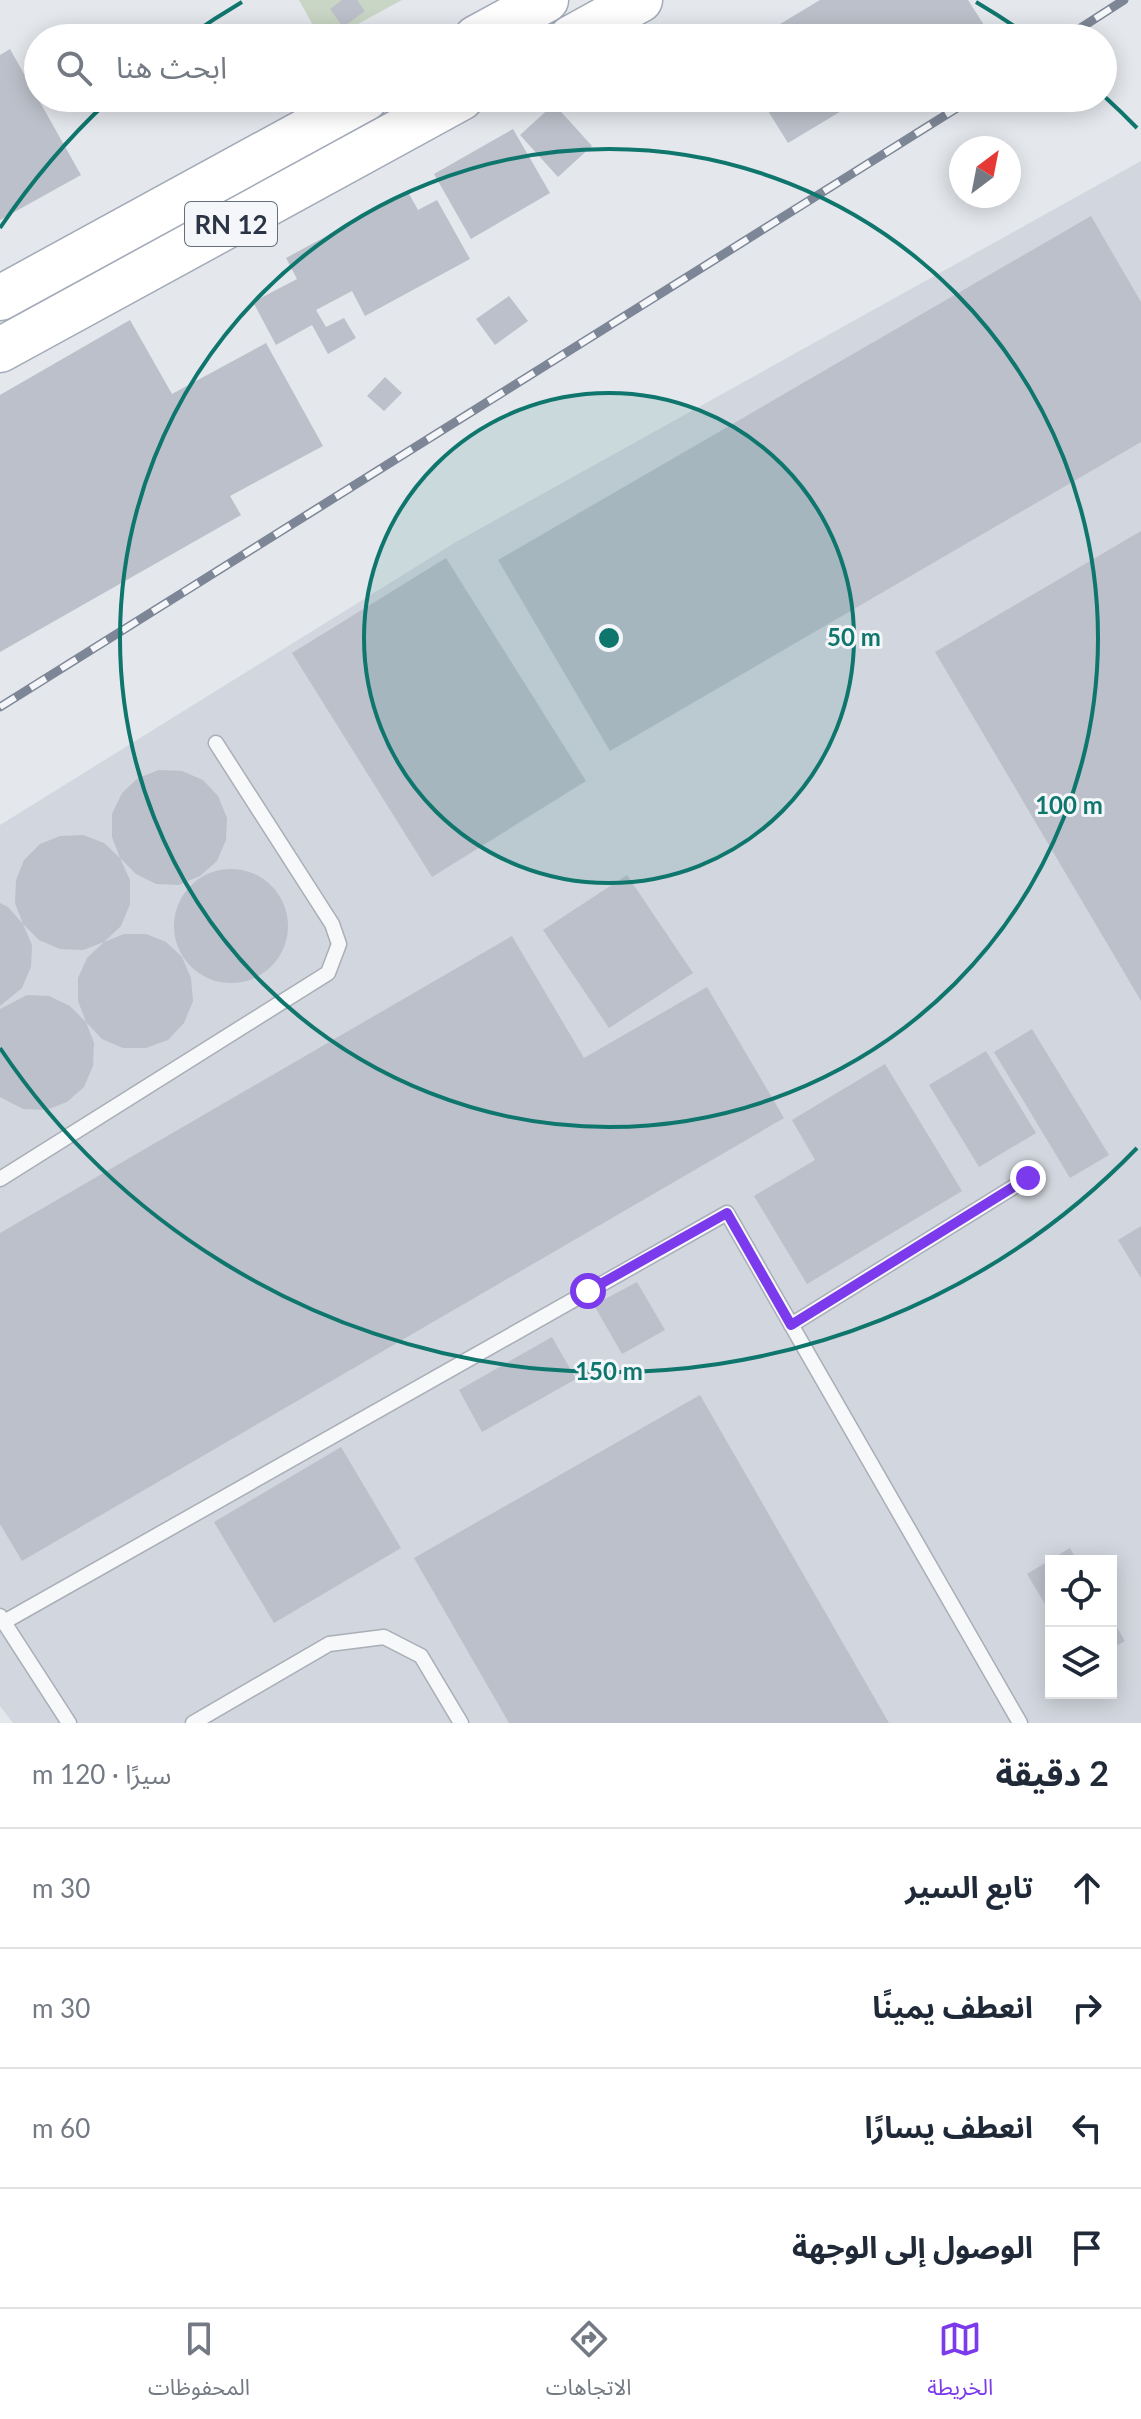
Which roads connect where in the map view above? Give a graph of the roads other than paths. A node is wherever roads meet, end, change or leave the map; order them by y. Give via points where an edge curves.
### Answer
1 (546, 0) edge
2 (640, 0) edge
3 (502, 24) edge
4 (596, 24) edge
5 (340, 112) edge
6 (435, 112) edge
7 (0, 298) edge
8 (0, 350) edge
9 (216, 743) dead end
10 (1028, 1178) dead end
11 (0, 1179) edge
12 (791, 1325) junction
13 (2, 1618) edge
14 (69, 1723) edge
15 (193, 1723) edge
16 (461, 1723) edge
17 (1020, 1723) edge

1 - 3 main road
2 - 4 main road
5 - 7 main road, RN 12
6 - 8 main road, RN 12
9 - 11 lane via 332,924 339,944 328,973
10 - 12 lane
12 - 13 lane via 727,1213
12 - 17 lane
13 - 14 lane
15 - 16 lane via 329,1644 384,1637 421,1656

